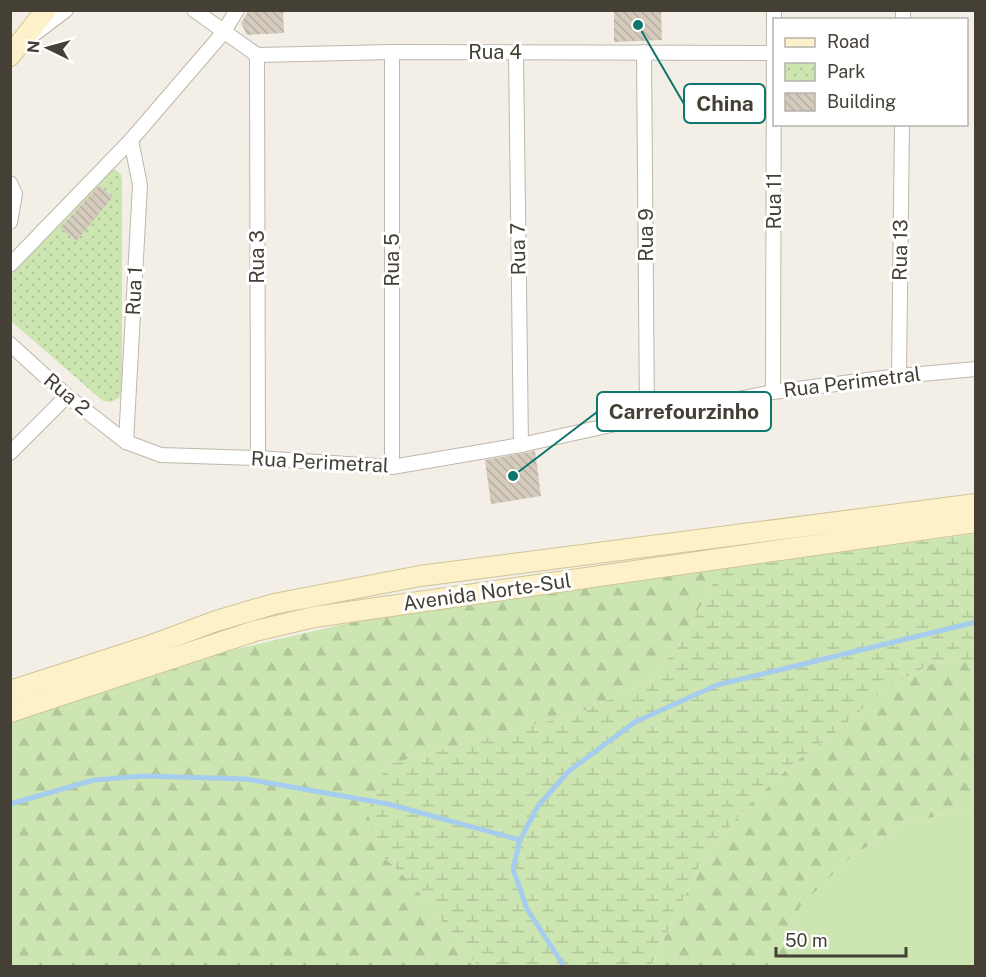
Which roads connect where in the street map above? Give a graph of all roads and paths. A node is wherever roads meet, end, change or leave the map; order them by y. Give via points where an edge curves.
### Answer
1 (46, 10) edge
2 (66, 10) edge
3 (194, 10) edge
4 (237, 10) edge
5 (223, 33) junction
6 (392, 52) junction
7 (516, 52) junction
8 (644, 52) junction
9 (13, 53) edge
10 (773, 53) edge
11 (256, 55) junction
12 (774, 126) edge
13 (902, 126) edge
14 (131, 140) junction
15 (10, 183) edge
16 (10, 222) edge
17 (10, 265) edge
18 (10, 344) edge
19 (975, 369) edge
20 (899, 376) junction
21 (773, 392) junction
22 (68, 396) junction
23 (647, 417) junction
24 (126, 442) junction
25 (521, 445) junction
26 (10, 453) edge
27 (258, 458) junction
28 (392, 467) junction
29 (975, 504) edge
30 (975, 522) edge
31 (10, 691) edge
32 (10, 712) edge

1 - 9 main road
2 - 9 street
3 - 5 street
4 - 5 street
5 - 11 street
5 - 14 street
6 - 7 street, Rua 4
6 - 11 street, Rua 4
6 - 28 street, Rua 5
7 - 8 street, Rua 4
7 - 25 street, Rua 7
8 - 10 street, Rua 4
8 - 23 street, Rua 9
11 - 27 street, Rua 3
12 - 21 street, Rua 11
13 - 20 street, Rua 13
14 - 17 street
14 - 24 street, Rua 1 via 140,185
15 - 16 street via 15,194
18 - 22 street, Rua 2
19 - 20 street, Rua Perimetral
20 - 21 street, Rua Perimetral
21 - 23 street, Rua Perimetral
22 - 24 street, Rua 2
22 - 26 street
23 - 25 street, Rua Perimetral
24 - 27 street, Rua Perimetral via 160,455
25 - 28 street, Rua Perimetral
27 - 28 street, Rua Perimetral
29 - 31 main road, Avenida Norte-Sul via 420,576 274,603
30 - 32 main road, Avenida Norte-Sul via 314,617 255,631

